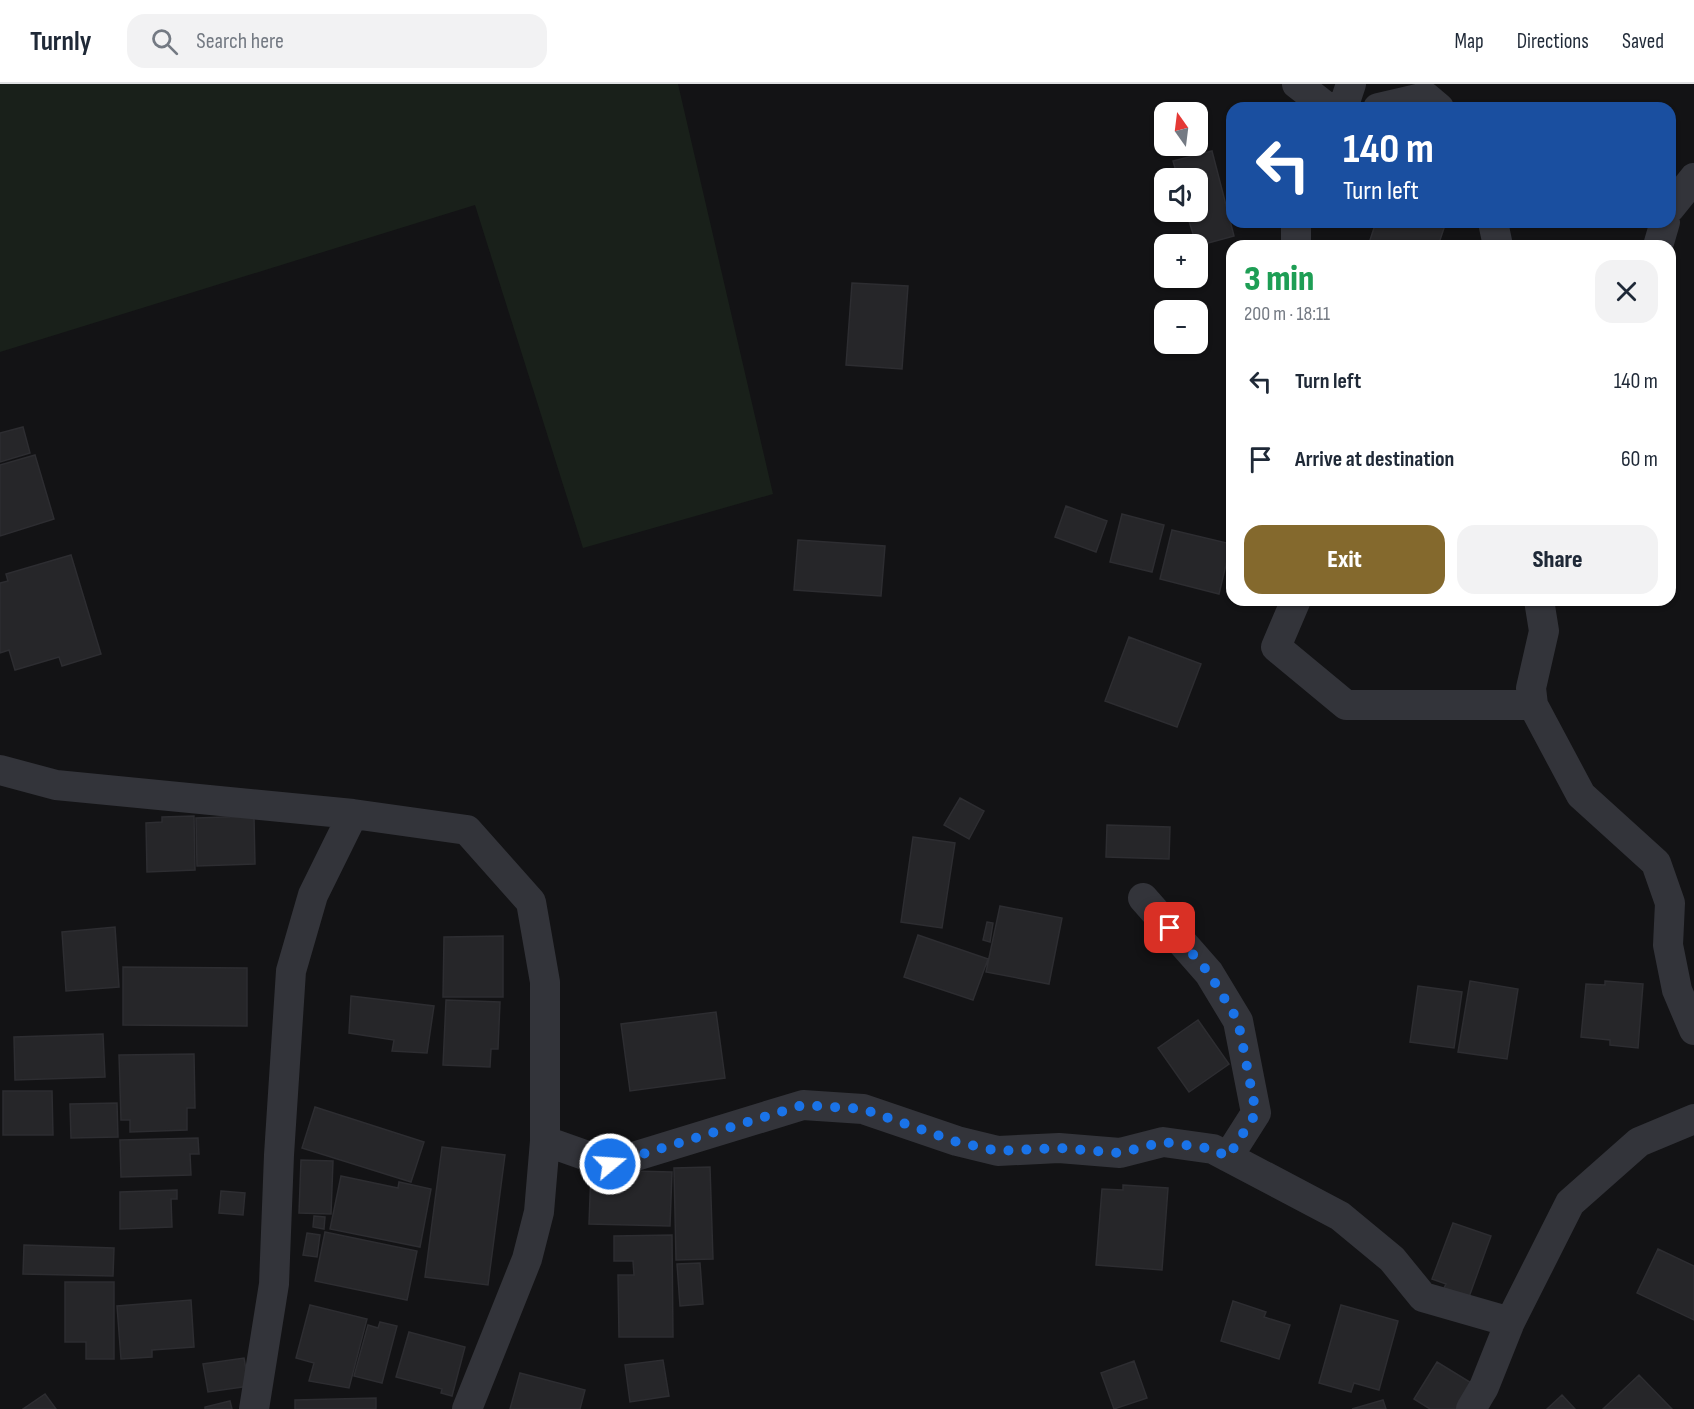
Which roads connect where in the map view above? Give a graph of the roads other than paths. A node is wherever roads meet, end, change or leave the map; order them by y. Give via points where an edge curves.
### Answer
1 (1297, 84) edge
2 (1351, 84) edge
3 (1320, 102) edge
4 (1345, 102) edge
5 (1404, 102) edge
6 (1432, 102) edge
7 (1694, 177) edge
8 (1676, 200) edge
9 (1293, 606) edge
10 (1540, 606) edge
11 (1533, 705) junction
12 (0, 770) edge
13 (353, 814) junction
14 (1143, 898) dead end
15 (1694, 1030) edge
16 (1694, 1119) edge
17 (544, 1141) junction
18 (1228, 1157) junction
19 (1510, 1322) junction
20 (254, 1409) edge
21 (468, 1409) edge
22 (1471, 1409) edge

1 - 3 street
2 - 4 street
5 - 6 street via 1426,97
7 - 8 street
9 - 11 street via 1276,647 1346,705
10 - 11 street via 1544,631 1531,688
11 - 15 street via 1581,795 1656,863 1670,903 1668,945 1677,990
12 - 13 street via 56,785
13 - 17 street via 466,830 531,902 545,982
13 - 20 street via 313,895 291,971 274,1284
14 - 18 street via 1209,973 1238,1021 1256,1113
16 - 19 street via 1639,1142 1570,1203
17 - 18 street via 610,1164 803,1105 863,1109 957,1142 998,1151 1059,1148 1120,1153 1163,1142 1213,1149
17 - 21 street via 539,1212 527,1259
18 - 19 street via 1340,1216 1392,1259 1423,1297
19 - 22 street

